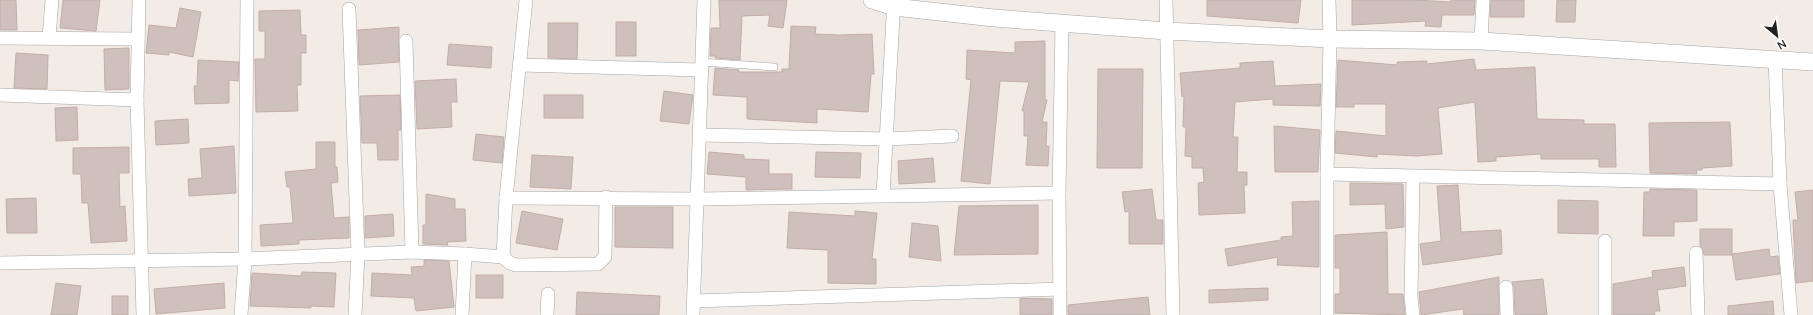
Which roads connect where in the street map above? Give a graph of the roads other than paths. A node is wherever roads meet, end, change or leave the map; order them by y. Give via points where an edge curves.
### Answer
1 (52, 0) edge
2 (139, 0) edge
3 (247, 0) edge
4 (526, 0) edge
5 (704, 0) edge
6 (872, 0) edge
7 (1166, 0) edge
8 (1329, 0) edge
9 (1483, 0) edge
10 (894, 3) edge
11 (349, 9) dead end
12 (1062, 23) junction
13 (1167, 31) junction
14 (0, 38) edge
15 (49, 38) junction
16 (138, 39) junction
17 (1330, 39) junction
18 (406, 41) dead end
19 (1481, 41) junction
20 (1775, 60) junction
21 (1813, 62) edge
22 (520, 65) junction
23 (701, 66) junction
24 (774, 67) dead end
25 (0, 95) edge
26 (137, 100) junction
27 (700, 135) junction
28 (952, 136) dead end
29 (887, 139) junction
30 (1327, 174) junction
31 (1413, 177) junction
32 (1780, 184) junction
33 (1059, 193) junction
34 (883, 195) junction
35 (606, 197) junction
36 (506, 198) junction
37 (698, 199) junction
38 (1605, 241) dead end
39 (412, 252) junction
40 (1696, 253) dead end
41 (358, 254) junction
42 (465, 254) junction
43 (503, 257) junction
44 (245, 259) junction
45 (141, 261) junction
46 (0, 263) edge
47 (1506, 287) dead end
48 (1060, 289) junction
49 (548, 294) dead end
50 (694, 301) junction
51 (143, 315) edge
52 (241, 315) edge
53 (355, 315) edge
54 (462, 315) edge
55 (547, 315) edge
56 (694, 315) edge
57 (1060, 315) edge
58 (1173, 315) edge
59 (1327, 315) edge
60 (1413, 315) edge
61 (1507, 315) edge
62 (1605, 315) edge
63 (1698, 315) edge
64 (1791, 315) edge

1 - 15 street
2 - 16 street
3 - 44 street
4 - 22 street
5 - 23 street
6 - 10 street
7 - 13 street
8 - 17 street
9 - 19 street
10 - 12 street via 994,18
10 - 29 street
11 - 41 street
12 - 13 street
12 - 33 street
13 - 17 street
13 - 58 street
14 - 15 street
15 - 16 street
16 - 26 street
17 - 19 street
17 - 30 street
18 - 39 street
19 - 20 street
20 - 21 street
20 - 32 street
22 - 23 street
22 - 36 street
23 - 24 lane
23 - 27 street
25 - 26 street
26 - 45 street
27 - 29 street
27 - 37 street
28 - 29 street
29 - 34 street
30 - 31 street
30 - 59 street
31 - 32 street
31 - 60 street
32 - 64 street
33 - 34 street
33 - 48 street
34 - 37 street
35 - 36 street
35 - 37 street
35 - 43 street via 605,257 598,264 516,265
36 - 43 street
37 - 50 street
38 - 62 street
39 - 41 street
39 - 42 street
40 - 63 street
41 - 44 street
41 - 53 street
42 - 43 street
42 - 54 street
44 - 45 street
44 - 52 street
45 - 46 street
45 - 51 street
47 - 61 street
48 - 50 street
48 - 57 street
49 - 55 street
50 - 56 street

